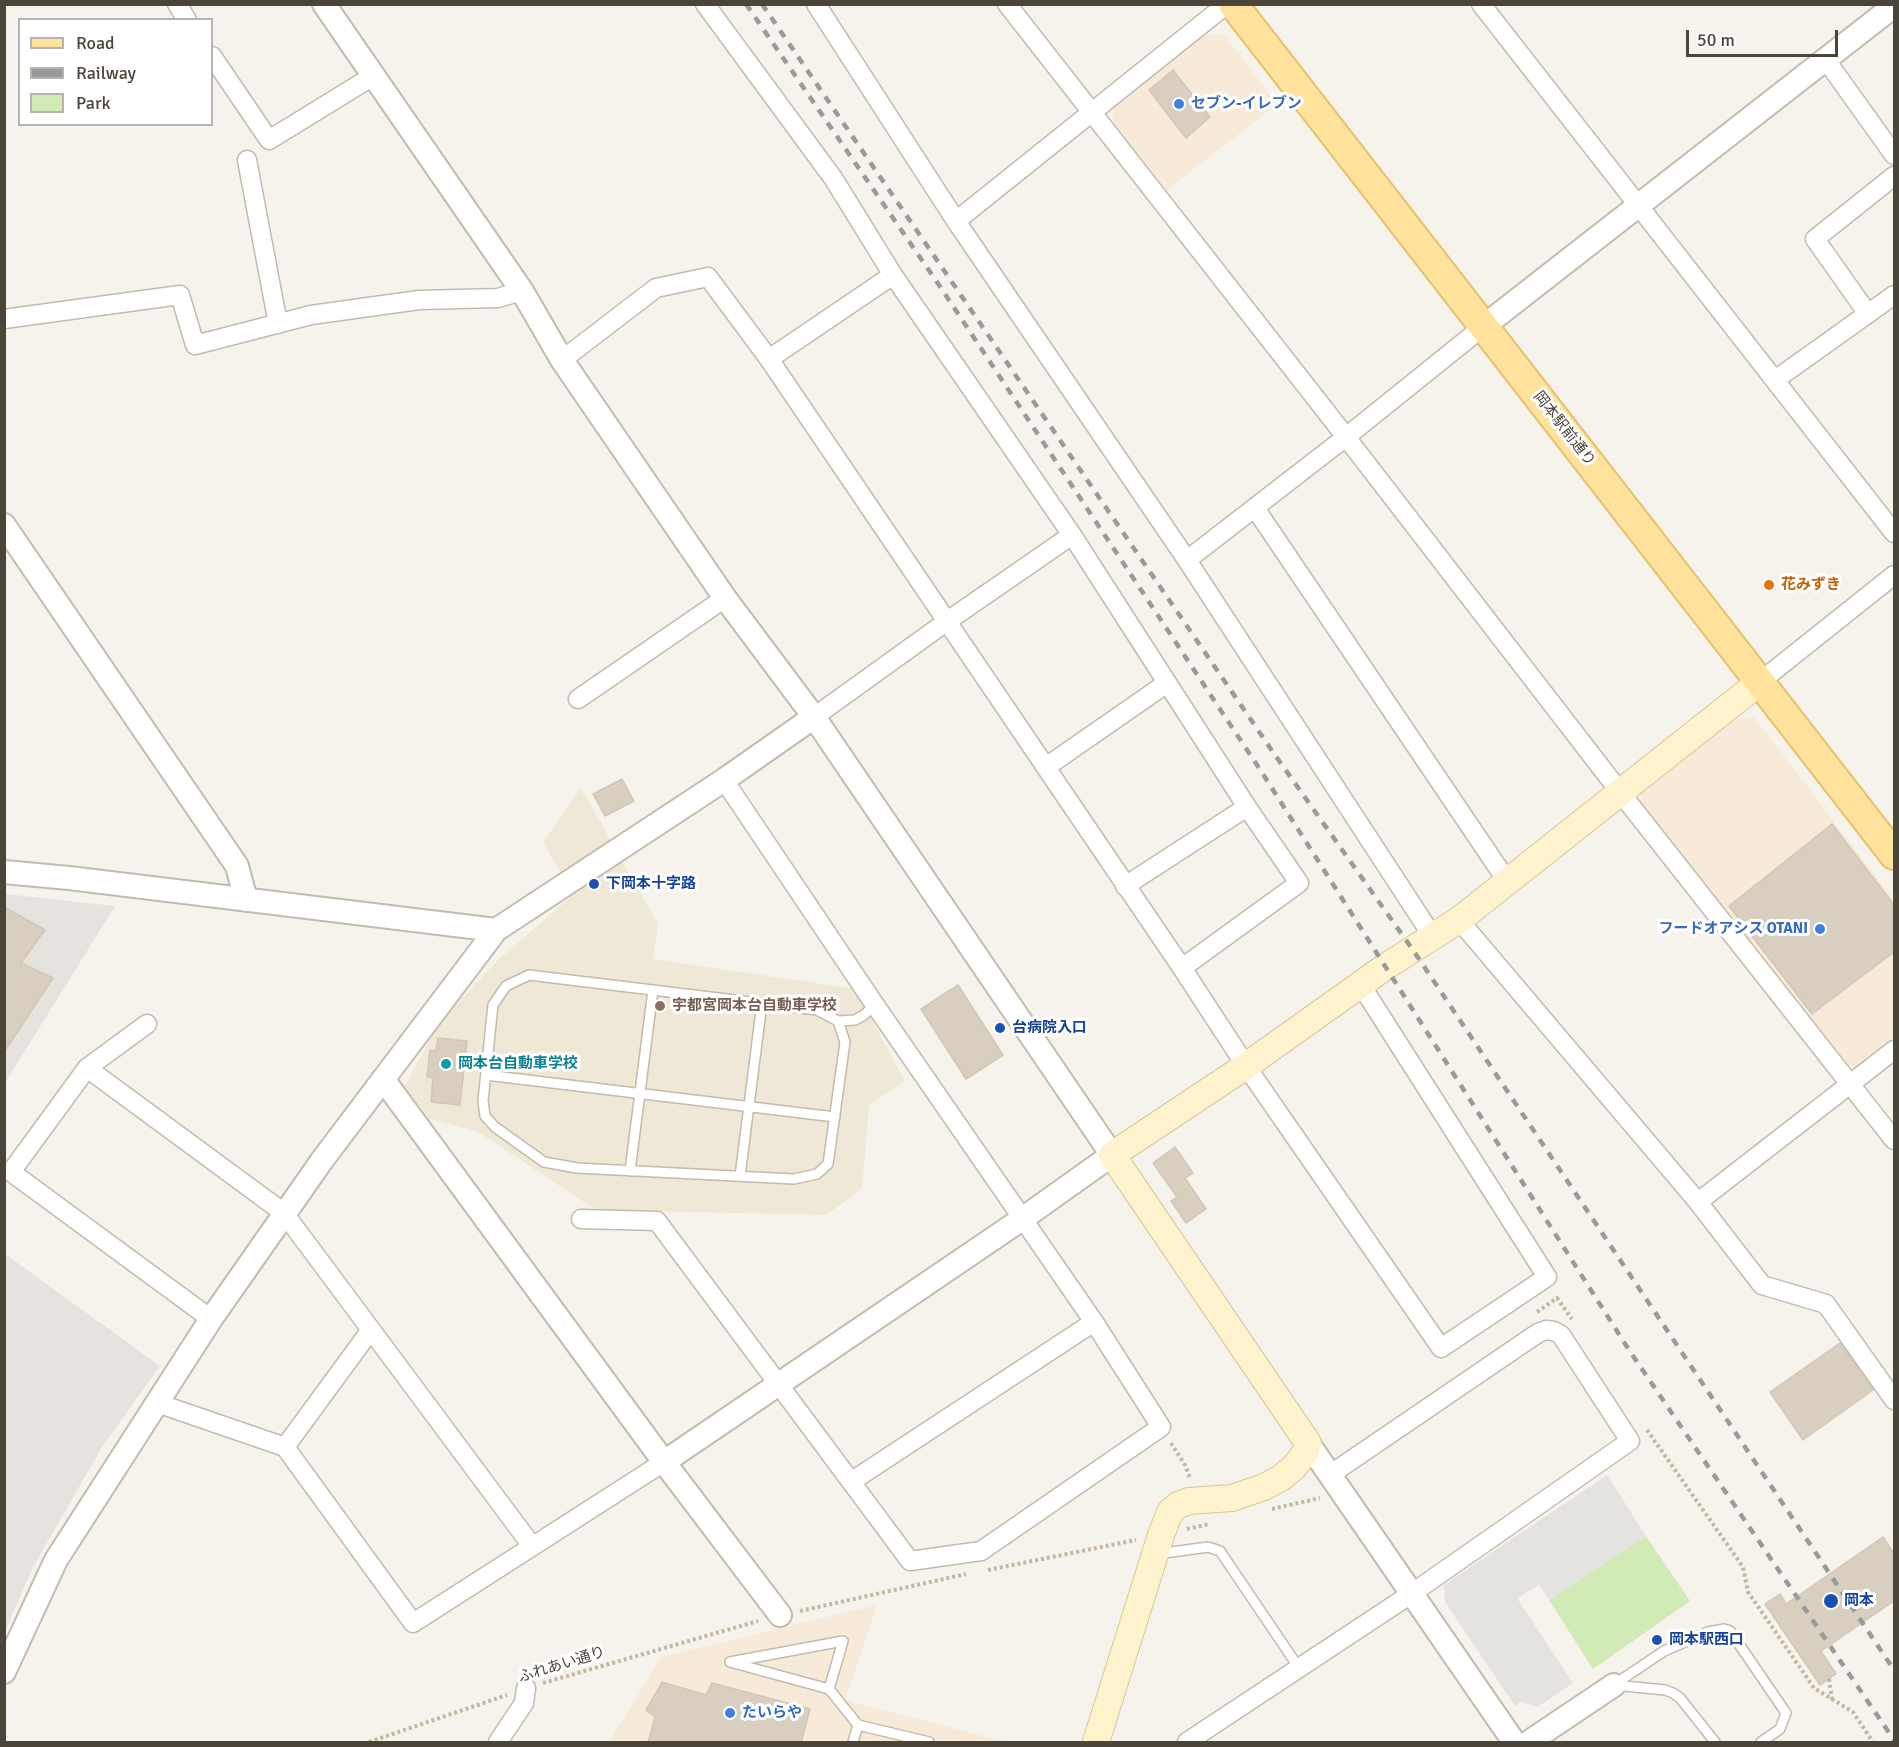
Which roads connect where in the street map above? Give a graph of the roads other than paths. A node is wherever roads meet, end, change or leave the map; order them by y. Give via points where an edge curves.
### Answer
1 (177, 4) edge
2 (324, 4) edge
3 (705, 4) edge
4 (816, 4) edge
5 (1007, 4) edge
6 (1227, 4) edge
7 (1233, 4) edge
8 (1481, 4) edge
9 (1894, 6) edge
10 (186, 18) edge
11 (213, 57) edge
12 (1826, 60) junction
13 (373, 76) junction
14 (1091, 112) junction
15 (1894, 155) edge
16 (247, 160) dead end
17 (1894, 176) edge
18 (1640, 206) junction
19 (956, 220) junction
20 (893, 275) junction
21 (522, 291) junction
22 (1894, 296) edge
23 (1868, 314) junction
24 (4, 319) edge
25 (278, 324) junction
26 (1484, 326) junction
27 (769, 359) junction
28 (562, 360) junction
29 (1775, 380) junction
30 (1346, 437) junction
31 (1255, 508) junction
32 (7, 533) edge
33 (1894, 533) edge
34 (1072, 535) junction
35 (1187, 560) junction
36 (1894, 575) edge
37 (725, 598) junction
38 (946, 622) junction
39 (1761, 681) junction
40 (1167, 683) junction
41 (578, 699) dead end
42 (814, 717) junction
43 (1046, 766) junction
44 (724, 780) junction
45 (1620, 792) junction
46 (1247, 807) junction
47 (1894, 855) edge
48 (4, 872) edge
49 (1507, 881) junction
50 (1125, 886) junction
51 (246, 900) junction
52 (1459, 920) junction
53 (496, 930) junction
54 (1433, 937) junction
55 (1182, 968) junction
56 (1361, 985) junction
57 (653, 990) junction
58 (762, 1003) junction
59 (875, 1005) junction
60 (838, 1021) junction
61 (147, 1024) dead end
62 (1894, 1050) edge
63 (1246, 1066) junction
64 (87, 1068) junction
65 (486, 1075) junction
66 (383, 1079) junction
67 (1852, 1084) junction
68 (640, 1094) junction
69 (749, 1107) junction
70 (835, 1117) junction
71 (1894, 1140) edge
72 (1112, 1155) junction
73 (630, 1171) junction
74 (740, 1176) junction
75 (1698, 1202) junction
76 (284, 1213) junction
77 (580, 1219) dead end
78 (1022, 1219) junction
79 (211, 1319) junction
80 (1094, 1322) junction
81 (370, 1331) junction
82 (779, 1384) junction
83 (1894, 1400) edge
84 (157, 1403) junction
85 (1308, 1443) junction
86 (285, 1447) junction
87 (664, 1462) junction
88 (1331, 1474) junction
89 (852, 1481) junction
90 (532, 1546) junction
91 (1155, 1554) junction
92 (1411, 1594) junction
93 (772, 1617) road end
94 (1299, 1668) junction
95 (4, 1672) edge
96 (1614, 1685) junction
97 (526, 1688) road end
98 (829, 1689) junction
99 (858, 1725) junction
100 (498, 1743) edge
101 (853, 1743) edge
102 (929, 1743) edge
103 (1096, 1743) edge
104 (1187, 1743) edge
105 (1514, 1743) edge
106 (1529, 1743) edge
107 (1715, 1743) edge
108 (1761, 1743) edge

1 - 10 street
2 - 13 street
3 - 20 street via 833,178
4 - 19 street
5 - 14 street
6 - 14 street
7 - 26 main road, 岡本駅前通り
8 - 18 street
9 - 12 street
11 - 13 street via 269,140
12 - 15 street
12 - 18 street
13 - 21 street
14 - 19 street
14 - 30 street
16 - 25 street
17 - 23 street via 1815,239
18 - 26 street
18 - 29 street
19 - 35 street
20 - 27 street
20 - 34 street
21 - 25 street via 498,298 419,300 311,315
21 - 28 street
22 - 23 street
23 - 29 street
24 - 25 street via 180,295 195,345
26 - 30 street
26 - 39 main road, 岡本駅前通り
27 - 28 street via 708,278 656,288
27 - 38 street
28 - 37 street
29 - 33 street
30 - 31 street
30 - 45 street
31 - 35 street
31 - 49 street
32 - 51 street via 237,866
34 - 38 street
34 - 40 street
35 - 54 street
36 - 39 street
37 - 41 street
37 - 42 street
38 - 42 street
38 - 43 street
39 - 45 main road
39 - 47 main road, 岡本駅前通り
40 - 43 street
40 - 46 street
42 - 44 street
42 - 72 street
43 - 50 street
44 - 53 street
44 - 59 street
45 - 49 main road
45 - 67 street
46 - 50 street
46 - 55 street via 1299,883
48 - 51 street
49 - 52 main road
50 - 55 street
51 - 53 street
52 - 54 main road
52 - 75 street
53 - 66 street
54 - 56 main road
55 - 63 street
56 - 63 main road
56 - 63 street via 1547,1277 1441,1348
57 - 58 lane
57 - 65 lane via 529,975 506,986 493,1005
57 - 68 lane
58 - 60 lane via 817,1010
58 - 69 lane
59 - 60 lane via 855,1020
59 - 78 street
60 - 70 lane via 845,1042
61 - 64 street
62 - 67 street
63 - 72 main road
64 - 76 street
64 - 79 street via 11,1172
65 - 68 lane
65 - 73 lane via 485,1116 544,1162
66 - 76 street
66 - 87 street
67 - 71 street
67 - 75 street
68 - 69 lane
68 - 73 lane
69 - 70 lane
69 - 74 lane
70 - 74 lane via 828,1164 817,1174 794,1179
72 - 78 street
72 - 85 main road
73 - 74 lane
75 - 83 street via 1762,1285 1826,1304
76 - 79 street
76 - 81 street
77 - 82 street via 657,1221
78 - 80 street
78 - 82 street
79 - 84 street
80 - 89 street
80 - 89 street via 1161,1427 981,1551 910,1561
81 - 86 street
81 - 90 street
82 - 87 street
82 - 89 street
84 - 86 street
84 - 95 street via 56,1560
85 - 88 street
85 - 91 main road via 1294,1467 1264,1487 1232,1498 1178,1505 1170,1512
86 - 90 street via 413,1623
87 - 90 street
87 - 93 street
88 - 92 street
88 - 92 street via 1538,1333 1554,1331 1561,1335 1630,1441
91 - 94 lane via 1208,1547 1220,1551
91 - 103 main road
92 - 94 street
92 - 105 street
94 - 104 street
96 - 106 street
96 - 107 lane via 1673,1693
96 - 108 lane via 1664,1651 1708,1632 1730,1631 1786,1713 1780,1729
97 - 100 street via 524,1703
98 - 98 lane via 785,1677 730,1662 843,1641
98 - 99 lane
99 - 101 lane
99 - 102 lane

